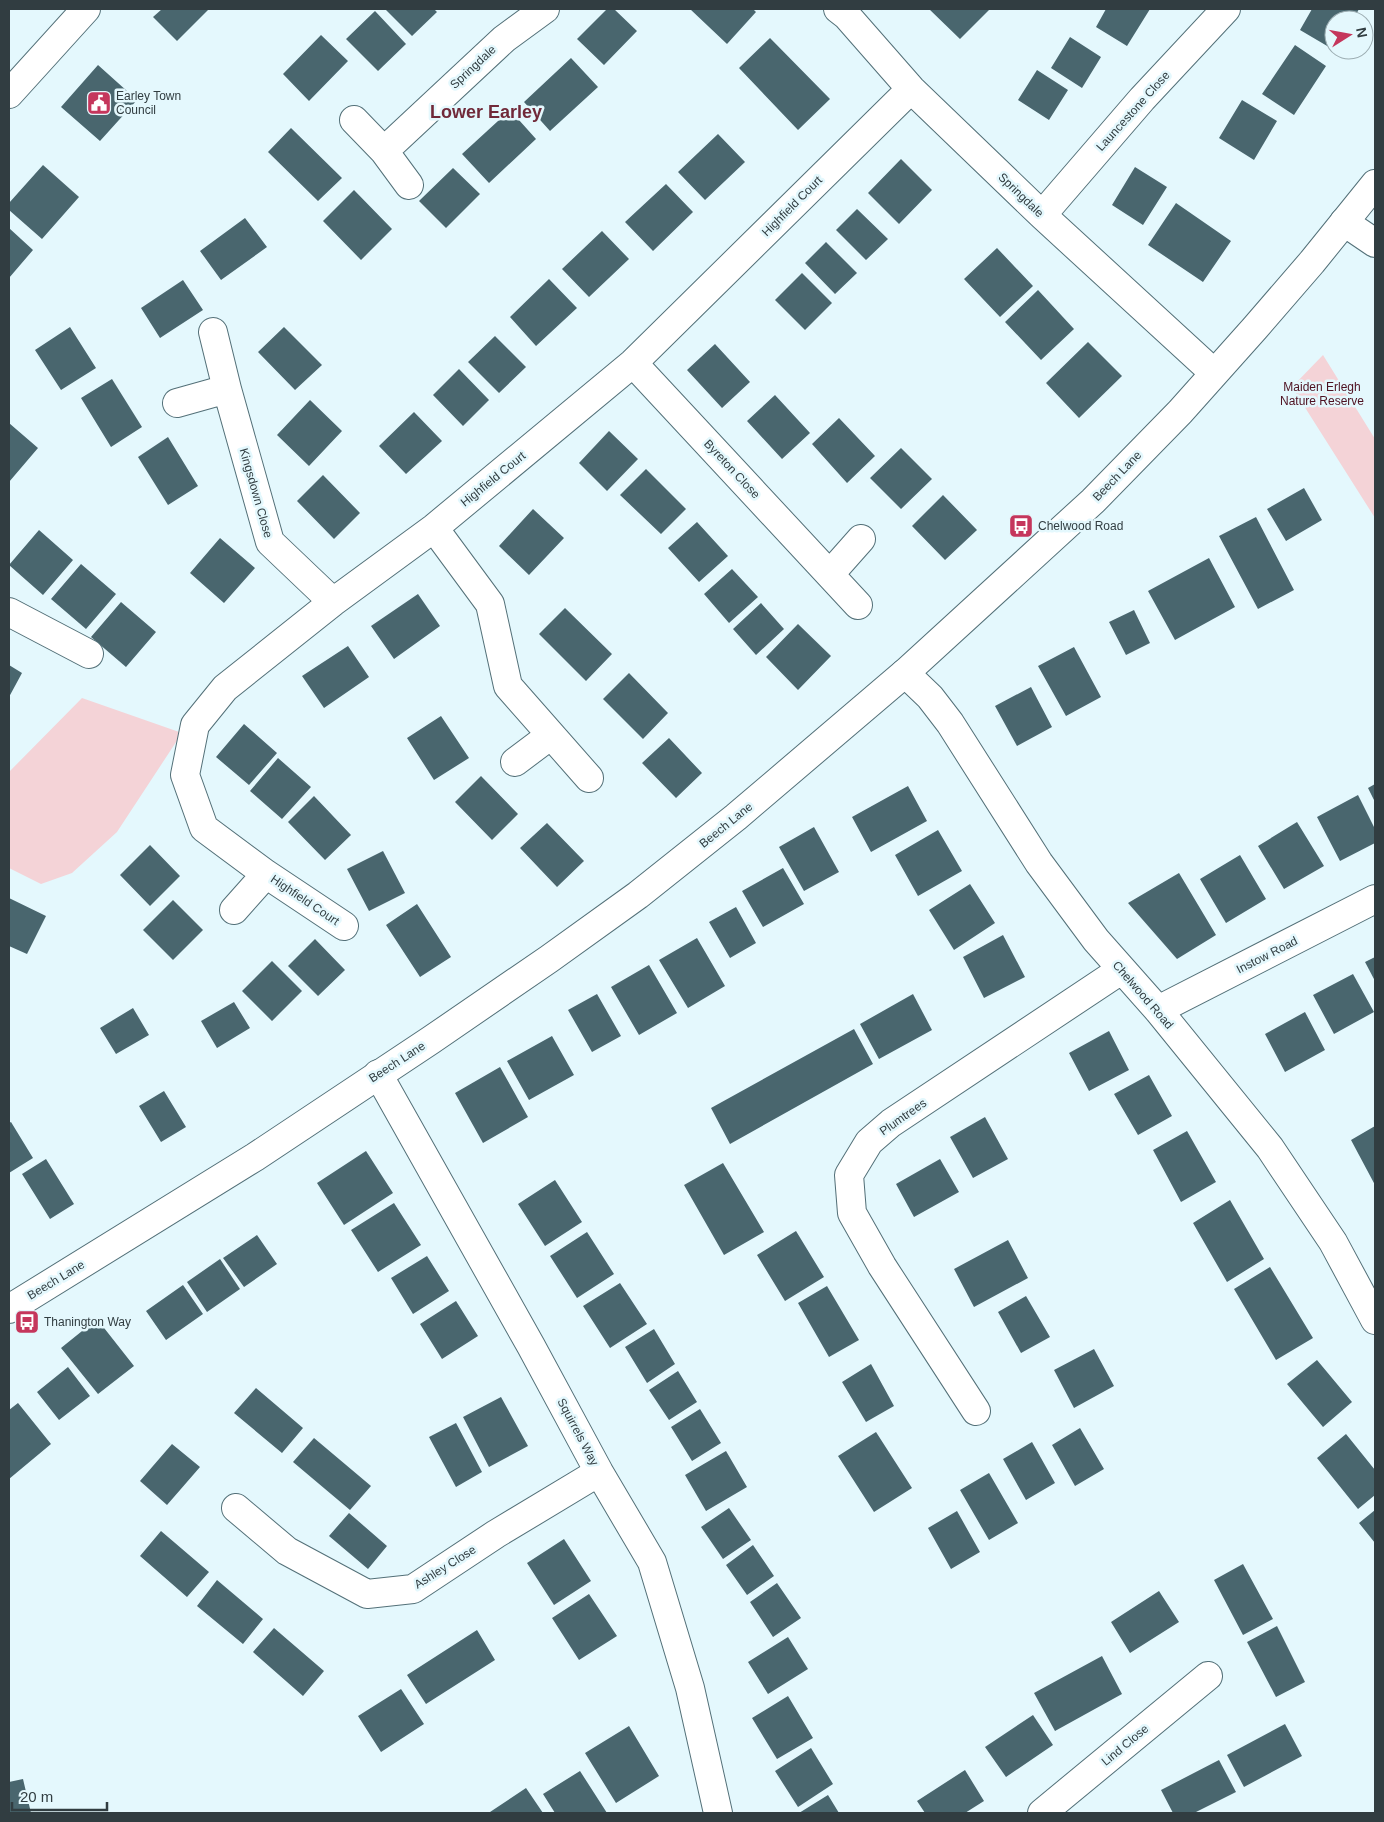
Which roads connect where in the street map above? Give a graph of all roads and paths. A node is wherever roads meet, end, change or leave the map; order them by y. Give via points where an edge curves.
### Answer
1 (86, 9) edge
2 (544, 9) edge
3 (838, 9) edge
4 (1226, 9) edge
5 (912, 88) junction
6 (9, 94) edge
7 (354, 120) dead end
8 (384, 151) junction
9 (1375, 184) edge
10 (409, 186) dead end
11 (1042, 215) junction
12 (1344, 222) junction
13 (1375, 243) edge
14 (214, 332) dead end
15 (633, 363) junction
16 (1213, 372) junction
17 (227, 388) junction
18 (177, 403) dead end
19 (434, 528) junction
20 (861, 540) dead end
21 (830, 574) junction
22 (333, 602) junction
23 (858, 605) dead end
24 (9, 612) edge
25 (89, 654) dead end
26 (905, 673) junction
27 (551, 735) junction
28 (515, 762) dead end
29 (589, 778) dead end
30 (266, 874) junction
31 (1375, 899) edge
32 (234, 910) dead end
33 (344, 926) dead end
34 (1121, 970) junction
35 (1158, 1010) junction
36 (378, 1074) junction
37 (11, 1301) edge
38 (1375, 1320) edge
39 (976, 1411) dead end
40 (599, 1472) junction
41 (236, 1508) dead end
42 (1208, 1676) dead end
43 (718, 1813) edge
44 (1042, 1813) edge

1 - 6 street
2 - 8 street, Springdale via 504,39
3 - 5 street, Springdale via 848,16
4 - 11 street, Launcestone Close via 1142,99
5 - 11 street, Springdale
5 - 15 street, Highfield Court
7 - 8 street
8 - 10 street
9 - 12 street, Beech Lane
11 - 16 street, Springdale
12 - 13 street
12 - 16 street, Beech Lane
14 - 17 street, Kingsdown Close
15 - 19 street, Highfield Court
15 - 21 street, Byreton Close
16 - 26 street, Beech Lane via 1180,412 1094,501
17 - 18 street
17 - 22 street, Kingsdown Close via 270,542
19 - 22 street, Highfield Court
19 - 27 street via 490,604 508,686
20 - 21 street
21 - 23 street, Byreton Close
22 - 30 street, Highfield Court via 225,688 195,725 185,775 204,828
24 - 25 street
26 - 34 street, Chelwood Road via 930,697 950,723 1039,864
26 - 36 street, Beech Lane via 736,817 638,895
27 - 28 street
27 - 29 street
30 - 32 street, Highfield Court
30 - 33 street, Highfield Court
31 - 35 street, Instow Road
34 - 35 street, Chelwood Road
34 - 39 street, Plumtrees via 891,1123 869,1142 849,1175 852,1213 882,1266
35 - 38 street, Chelwood Road via 1270,1148 1333,1242
36 - 37 street, Beech Lane via 255,1157
36 - 40 street, Squirrels Way via 532,1346
40 - 41 street, Ashley Close via 413,1589 367,1594 288,1551
40 - 43 street, Squirrels Way via 652,1562 690,1688
42 - 44 street, Lind Close

